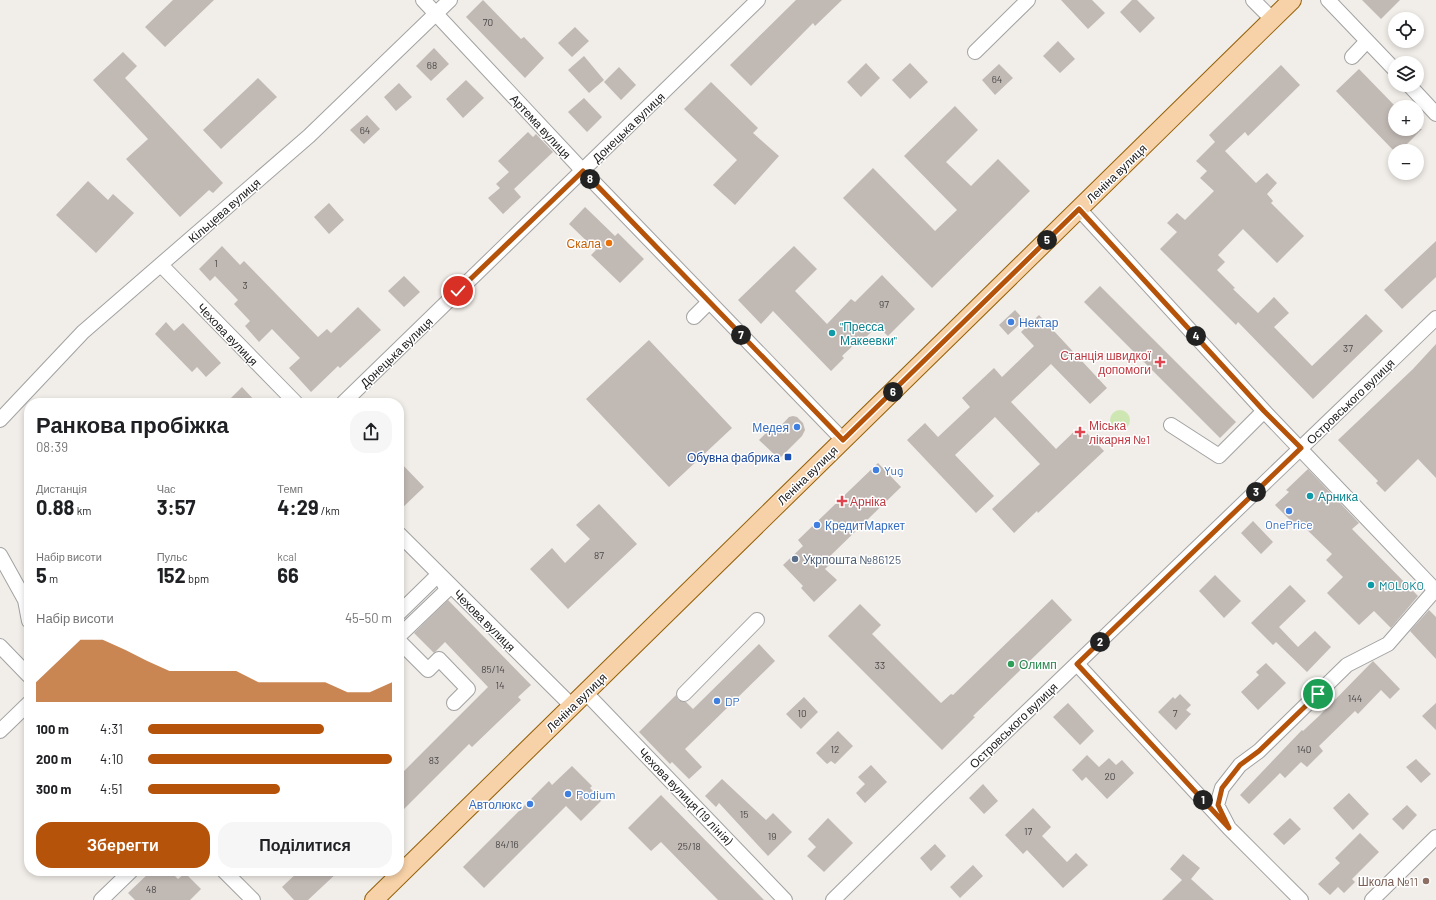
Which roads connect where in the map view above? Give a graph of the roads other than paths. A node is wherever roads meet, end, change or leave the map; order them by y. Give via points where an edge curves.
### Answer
1 (424, 0) edge
2 (450, 0) edge
3 (758, 0) edge
4 (1028, 0) edge
5 (1253, 0) edge
6 (1292, 0) edge
7 (1328, 0) edge
8 (436, 13) junction
9 (1272, 19) junction
10 (1367, 41) junction
11 (975, 52) dead end
12 (1352, 57) dead end
13 (1388, 63) edge
14 (1416, 92) edge
15 (1436, 114) edge
16 (583, 171) junction
17 (1079, 209) junction
18 (161, 265) junction
19 (709, 302) junction
20 (694, 317) dead end
21 (1436, 318) edge
22 (291, 398) edge
23 (348, 398) edge
24 (1264, 411) junction
25 (0, 420) edge
26 (1170, 425) dead end
27 (843, 440) junction
28 (1301, 448) junction
29 (404, 539) edge
30 (0, 556) edge
31 (439, 574) junction
32 (1433, 583) edge
33 (24, 598) edge
34 (404, 608) edge
35 (757, 620) dead end
36 (404, 631) edge
37 (0, 646) edge
38 (404, 646) edge
39 (1077, 664) junction
40 (24, 671) edge
41 (586, 693) junction
42 (684, 694) dead end
43 (454, 703) dead end
44 (572, 706) junction
45 (24, 708) edge
46 (0, 731) edge
47 (1229, 828) junction
48 (1436, 837) edge
49 (404, 871) edge
50 (125, 876) edge
51 (229, 876) edge
52 (398, 876) edge
53 (101, 900) edge
54 (253, 900) edge
55 (374, 900) edge
56 (785, 900) edge
57 (833, 900) edge
58 (1301, 900) edge
59 (1372, 900) edge

1 - 8 street, Артема вулиця
2 - 8 street, Кільцева вулиця
3 - 16 street, Донецька вулиця
4 - 11 street
5 - 9 street
6 - 9 main road, Леніна вулиця
7 - 10 street
8 - 16 street, Артема вулиця
8 - 18 street, Кільцева вулиця via 309,136
9 - 17 main road, Леніна вулиця
10 - 12 street
10 - 13 street
14 - 15 street
16 - 19 street, Артема вулиця
16 - 23 street, Донецька вулиця
17 - 24 street
17 - 27 main road, Леніна вулиця
18 - 22 street, Чехова вулиця
18 - 25 street, Кільцева вулиця via 83,332
19 - 20 street
19 - 27 street, Артема вулиця
21 - 28 street, Островського вулиця
24 - 26 street via 1219,456
24 - 28 street
27 - 41 main road, Леніна вулиця
28 - 32 street
28 - 39 street, Островського вулиця
29 - 31 street, Чехова вулиця
30 - 33 street
31 - 34 street
31 - 36 street via 447,590
31 - 44 street, Чехова вулиця
32 - 47 street via 1388,644 1347,665 1259,751 1240,765 1222,788 1218,805
35 - 42 street
37 - 40 street
38 - 43 street via 428,670 439,659 468,689
39 - 47 street
39 - 57 street, Островського вулиця
41 - 44 main road, Леніна вулиця
41 - 56 street, Чехова вулиця (19 лiнiя)
44 - 49 main road, Леніна вулиця
45 - 46 street
47 - 58 street
48 - 59 street
50 - 53 street
51 - 54 street
52 - 55 main road, Леніна вулиця

